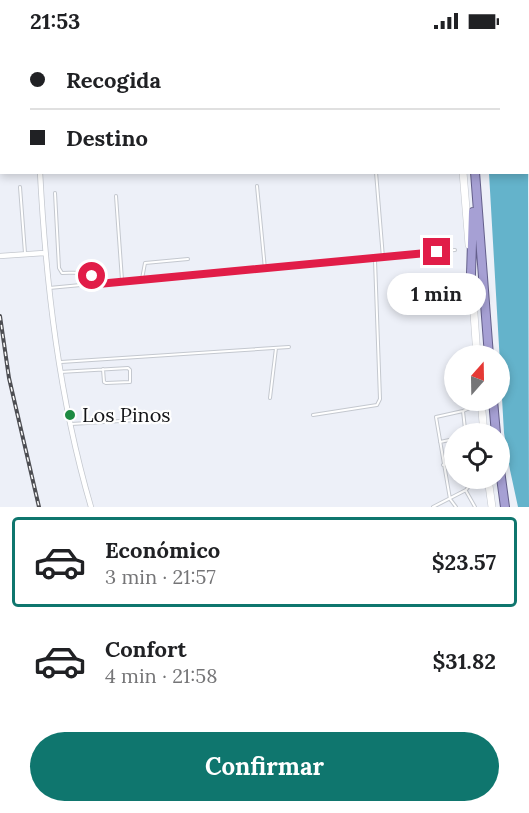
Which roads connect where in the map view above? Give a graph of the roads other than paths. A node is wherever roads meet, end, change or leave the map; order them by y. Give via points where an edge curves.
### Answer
1 (40, 174) edge
2 (376, 174) edge
3 (463, 174) edge
4 (475, 174) edge
5 (258, 186) dead end
6 (20, 187) dead end
7 (55, 193) dead end
8 (476, 194) junction
9 (116, 196) dead end
10 (455, 250) dead end
11 (44, 253) junction
12 (25, 255) junction
13 (0, 256) edge
14 (383, 258) junction
15 (188, 259) dead end
16 (375, 259) junction
17 (265, 269) junction
18 (471, 274) junction
19 (142, 279) junction
20 (122, 280) junction
21 (98, 284) junction
22 (49, 288) junction
23 (476, 345) edge
24 (488, 345) edge
25 (289, 347) dead end
26 (276, 348) junction
27 (58, 363) junction
28 (103, 369) junction
29 (60, 372) junction
30 (270, 398) dead end
31 (463, 411) joint
32 (314, 415) dead end
33 (137, 420) dead end
34 (464, 423) edge
35 (71, 424) junction
36 (444, 441) edge
37 (440, 442) junction
38 (443, 465) joint
39 (490, 489) edge
40 (503, 489) edge
41 (466, 490) joint
42 (450, 499) junction
43 (91, 507) edge
44 (433, 507) edge
45 (456, 507) edge
46 (475, 507) edge
47 (492, 507) edge
48 (505, 507) edge

1 - 11 street
2 - 14 lane
3 - 18 main road
4 - 8 highway
5 - 17 lane
6 - 12 lane
7 - 21 lane via 59,268 62,273 86,273
8 - 18 highway
8 - 24 highway
9 - 20 lane
10 - 14 lane
11 - 12 street
11 - 22 street
12 - 13 street
14 - 16 lane
15 - 19 lane via 145,263
16 - 17 lane
16 - 32 lane via 380,399 377,405
17 - 19 lane
18 - 23 main road
19 - 20 lane
20 - 21 lane
21 - 22 lane
22 - 27 street
25 - 26 lane
26 - 27 lane
26 - 30 lane
27 - 29 street
28 - 28 lane via 128,368 130,382 106,383
28 - 29 lane
29 - 35 street
31 - 34 lane
31 - 37 lane via 436,417
33 - 35 lane
35 - 43 street
36 - 37 lane
37 - 38 lane
38 - 42 lane
39 - 47 main road
40 - 48 highway
41 - 42 lane
41 - 46 lane
42 - 44 lane
42 - 45 lane

